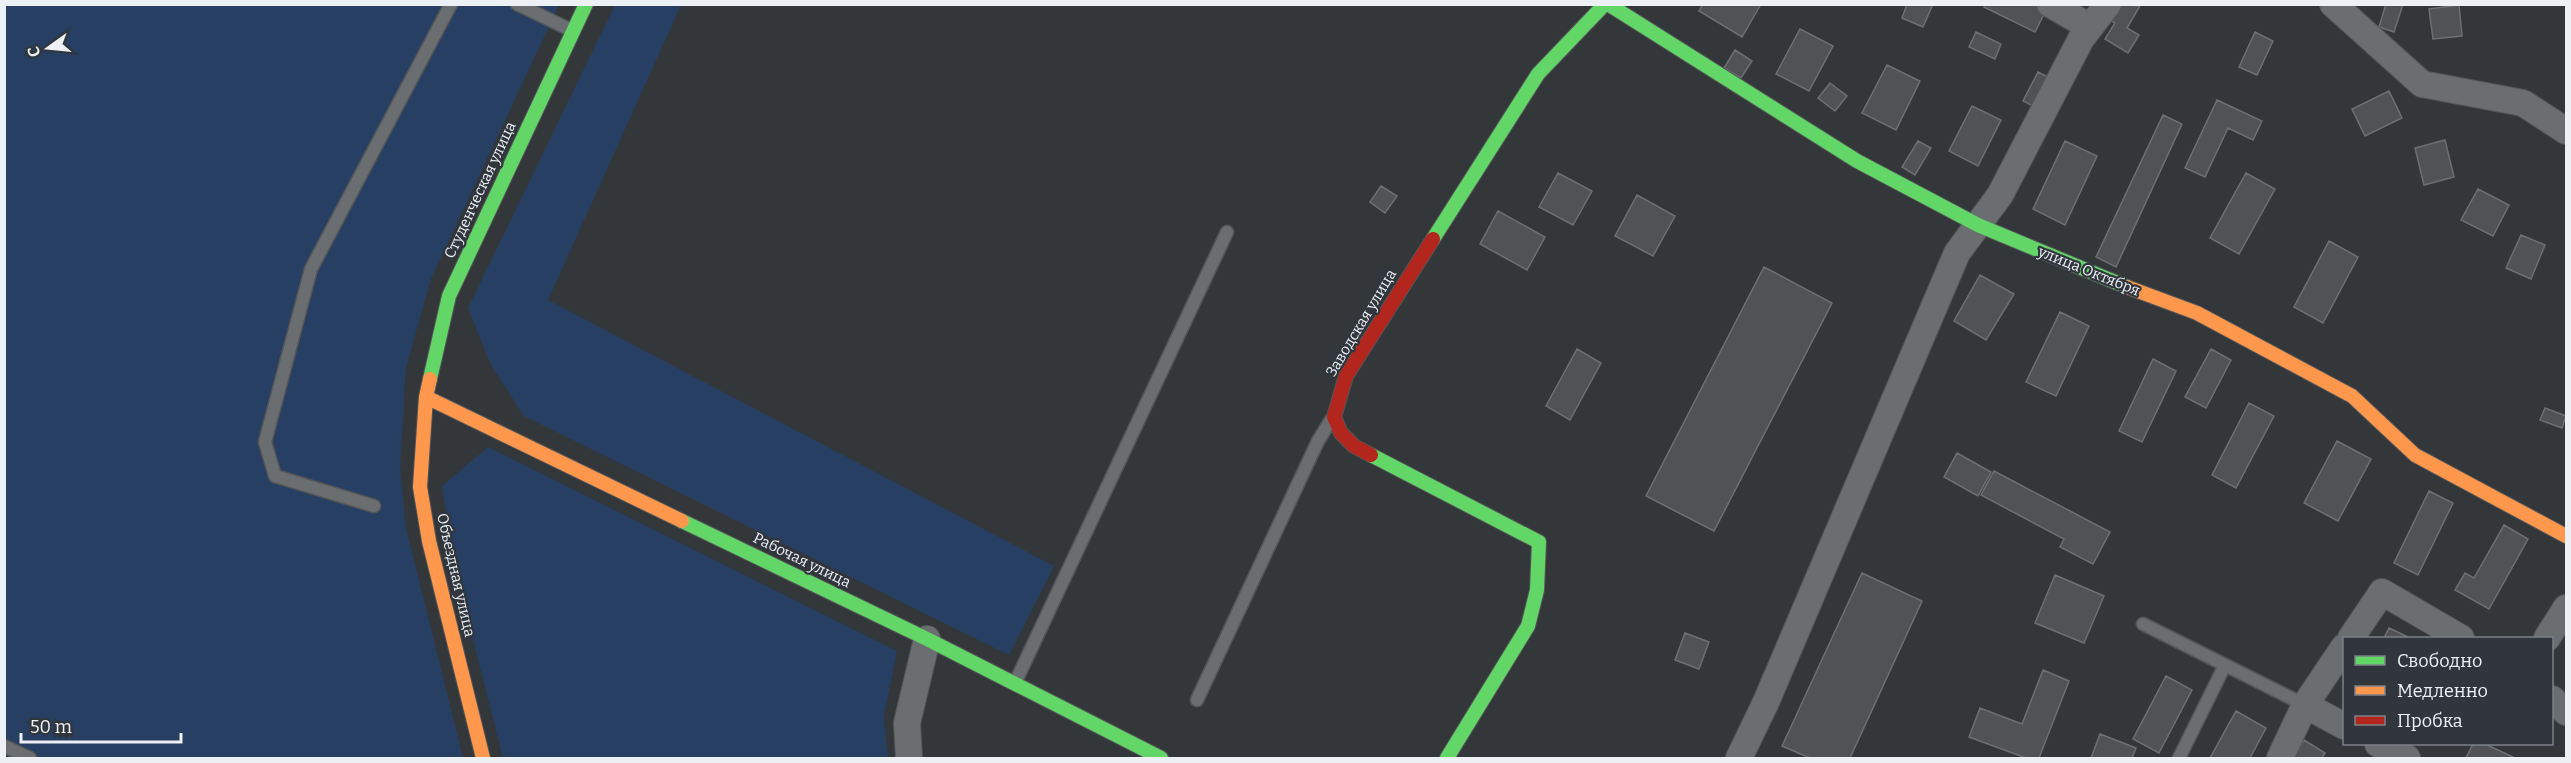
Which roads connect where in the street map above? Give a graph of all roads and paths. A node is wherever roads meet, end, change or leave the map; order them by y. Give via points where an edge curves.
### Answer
1 (451, 4) edge
2 (517, 4) edge
3 (586, 4) edge
4 (1607, 4) edge
5 (2050, 4) edge
6 (2108, 4) edge
7 (2333, 4) edge
8 (2090, 27) junction
9 (573, 31) junction
10 (2566, 131) edge
11 (1978, 225) junction
12 (1227, 232) dead end
13 (426, 397) junction
14 (1334, 417) junction
15 (374, 506) dead end
16 (2566, 536) edge
17 (2566, 608) edge
18 (2143, 624) dead end
19 (2352, 637) edge
20 (2458, 637) edge
21 (2548, 637) edge
22 (927, 639) junction
23 (2343, 648) edge
24 (2225, 665) junction
25 (1014, 684) junction
26 (1197, 700) dead end
27 (2553, 700) edge
28 (2305, 705) junction
29 (2566, 712) edge
30 (2343, 725) edge
31 (2380, 745) edge
32 (4, 746) edge
33 (30, 759) edge
34 (483, 759) edge
35 (909, 759) edge
36 (1161, 759) edge
37 (1447, 759) edge
38 (1739, 759) edge
39 (2179, 759) edge
40 (2280, 759) edge
41 (2407, 759) edge

1 - 15 lane via 311,269 265,442 274,476
2 - 9 lane
3 - 9 street, Студенческая улица
4 - 11 street, улица Октября via 1857,161
4 - 14 street, Заводская улица via 1538,74 1346,376
5 - 8 street
6 - 8 street
7 - 10 street via 2422,84 2523,103
8 - 11 street via 2000,195
9 - 13 street, Студенческая улица via 449,296
11 - 16 street, улица Октября via 2099,277 2197,313 2352,396 2415,454
11 - 38 street via 1957,253
12 - 25 lane
13 - 22 street, Рабочая улица
13 - 34 street, Объездная улица via 420,487 429,541
14 - 26 lane via 1318,441
14 - 37 street via 1347,440 1364,452 1539,542 1537,590 1528,626
17 - 21 street
18 - 24 lane
19 - 20 street via 2382,592
22 - 25 street, Рабочая улица
22 - 35 street via 907,723
23 - 28 street
24 - 28 lane
24 - 39 lane
25 - 36 street, Рабочая улица
27 - 29 street
28 - 30 street
28 - 40 street
31 - 41 street
32 - 33 lane

